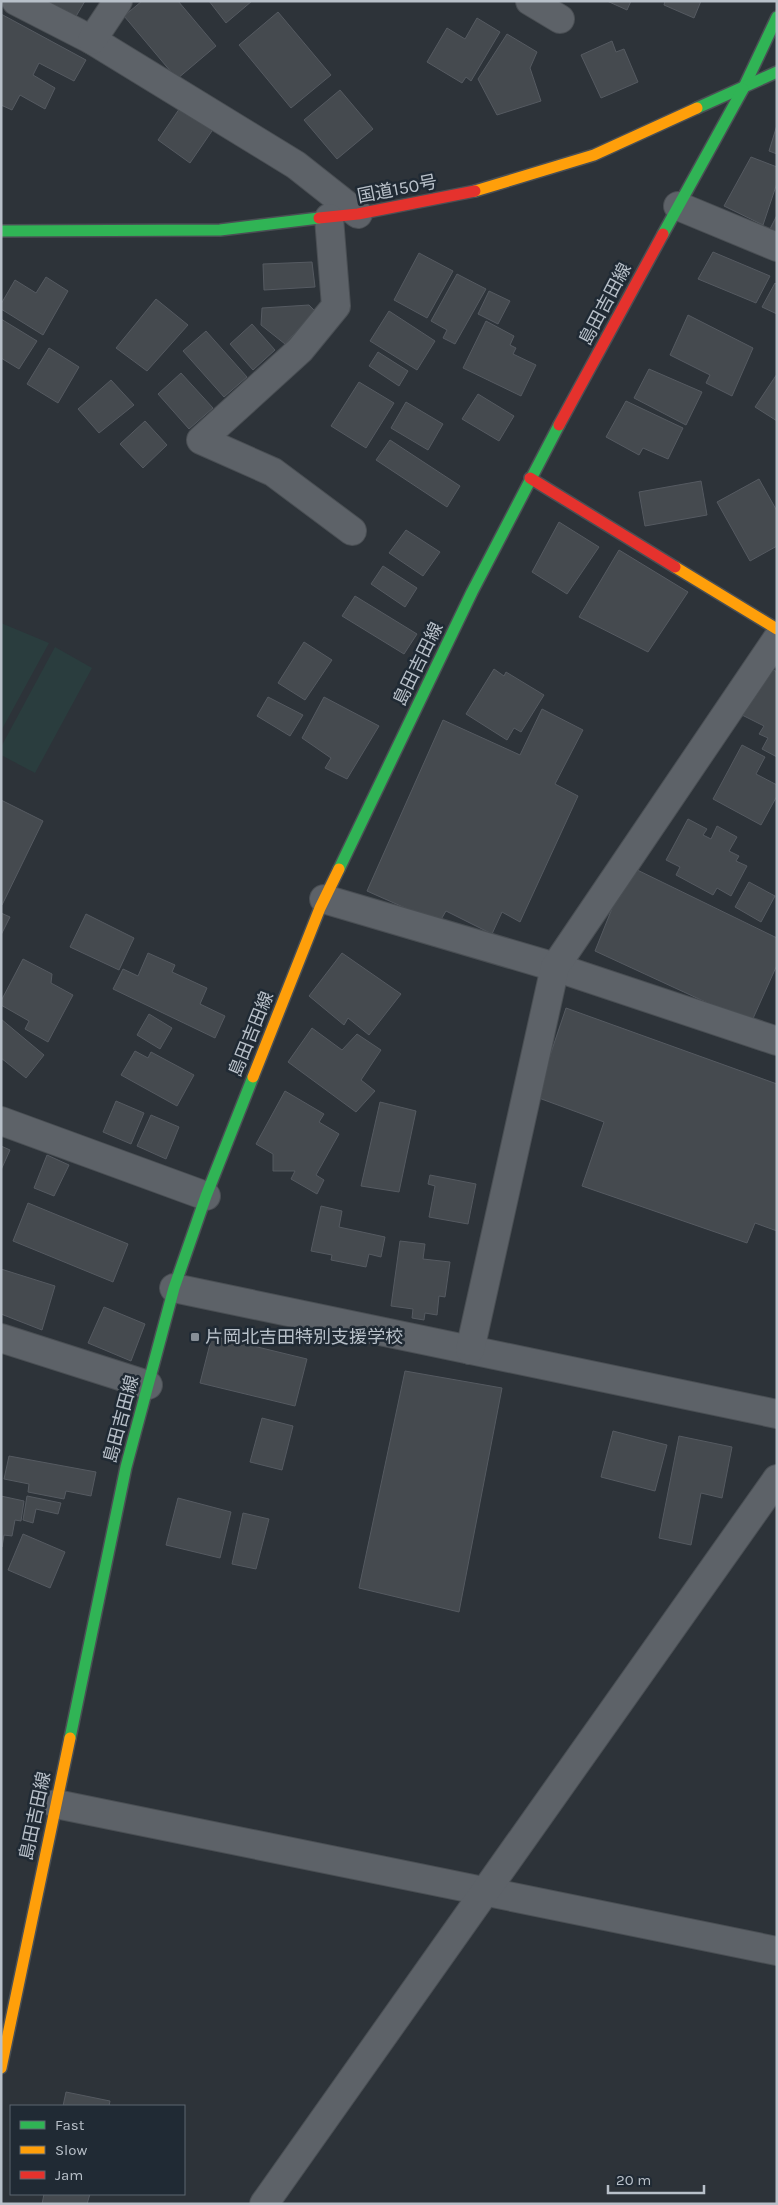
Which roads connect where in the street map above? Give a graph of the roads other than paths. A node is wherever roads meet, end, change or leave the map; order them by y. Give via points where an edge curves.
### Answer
1 (16, 1) edge
2 (118, 1) edge
3 (530, 1) edge
4 (777, 17) edge
5 (560, 19) dead end
6 (92, 40) junction
7 (777, 72) edge
8 (743, 89) junction
9 (678, 206) junction
10 (358, 214) junction
11 (329, 218) junction
12 (1, 230) edge
13 (777, 247) edge
14 (530, 478) junction
15 (352, 531) dead end
16 (777, 629) edge
17 (777, 639) edge
18 (324, 899) junction
19 (555, 967) junction
20 (777, 1041) edge
21 (1, 1121) edge
22 (206, 1196) junction
23 (174, 1288) junction
24 (1, 1338) edge
25 (470, 1350) junction
26 (148, 1385) junction
27 (777, 1414) edge
28 (777, 1479) edge
29 (56, 1804) junction
30 (484, 1892) junction
31 (777, 1951) edge
32 (1, 2068) edge
33 (264, 2204) edge

1 - 6 street
2 - 6 street
3 - 5 street
4 - 8 main road, 島田吉田線
6 - 10 street via 296,164
7 - 8 main road, 国道150号
8 - 9 main road, 島田吉田線
8 - 10 main road, 国道150号 via 594,155 477,191
9 - 13 street
9 - 14 main road, 島田吉田線
10 - 11 main road, 国道150号
11 - 12 main road, 国道150号 via 220,230
11 - 15 street via 336,306 300,350 201,440 272,472
14 - 16 main road
14 - 18 main road, 島田吉田線
17 - 19 street
18 - 19 street
18 - 22 main road, 島田吉田線
19 - 20 street
19 - 25 street
21 - 22 street
22 - 23 main road, 島田吉田線
23 - 25 street
23 - 26 main road, 島田吉田線
24 - 26 street
25 - 27 street
26 - 29 main road, 島田吉田線 via 126,1467
28 - 30 street
29 - 30 street
29 - 32 main road, 島田吉田線
30 - 31 street
30 - 33 street

